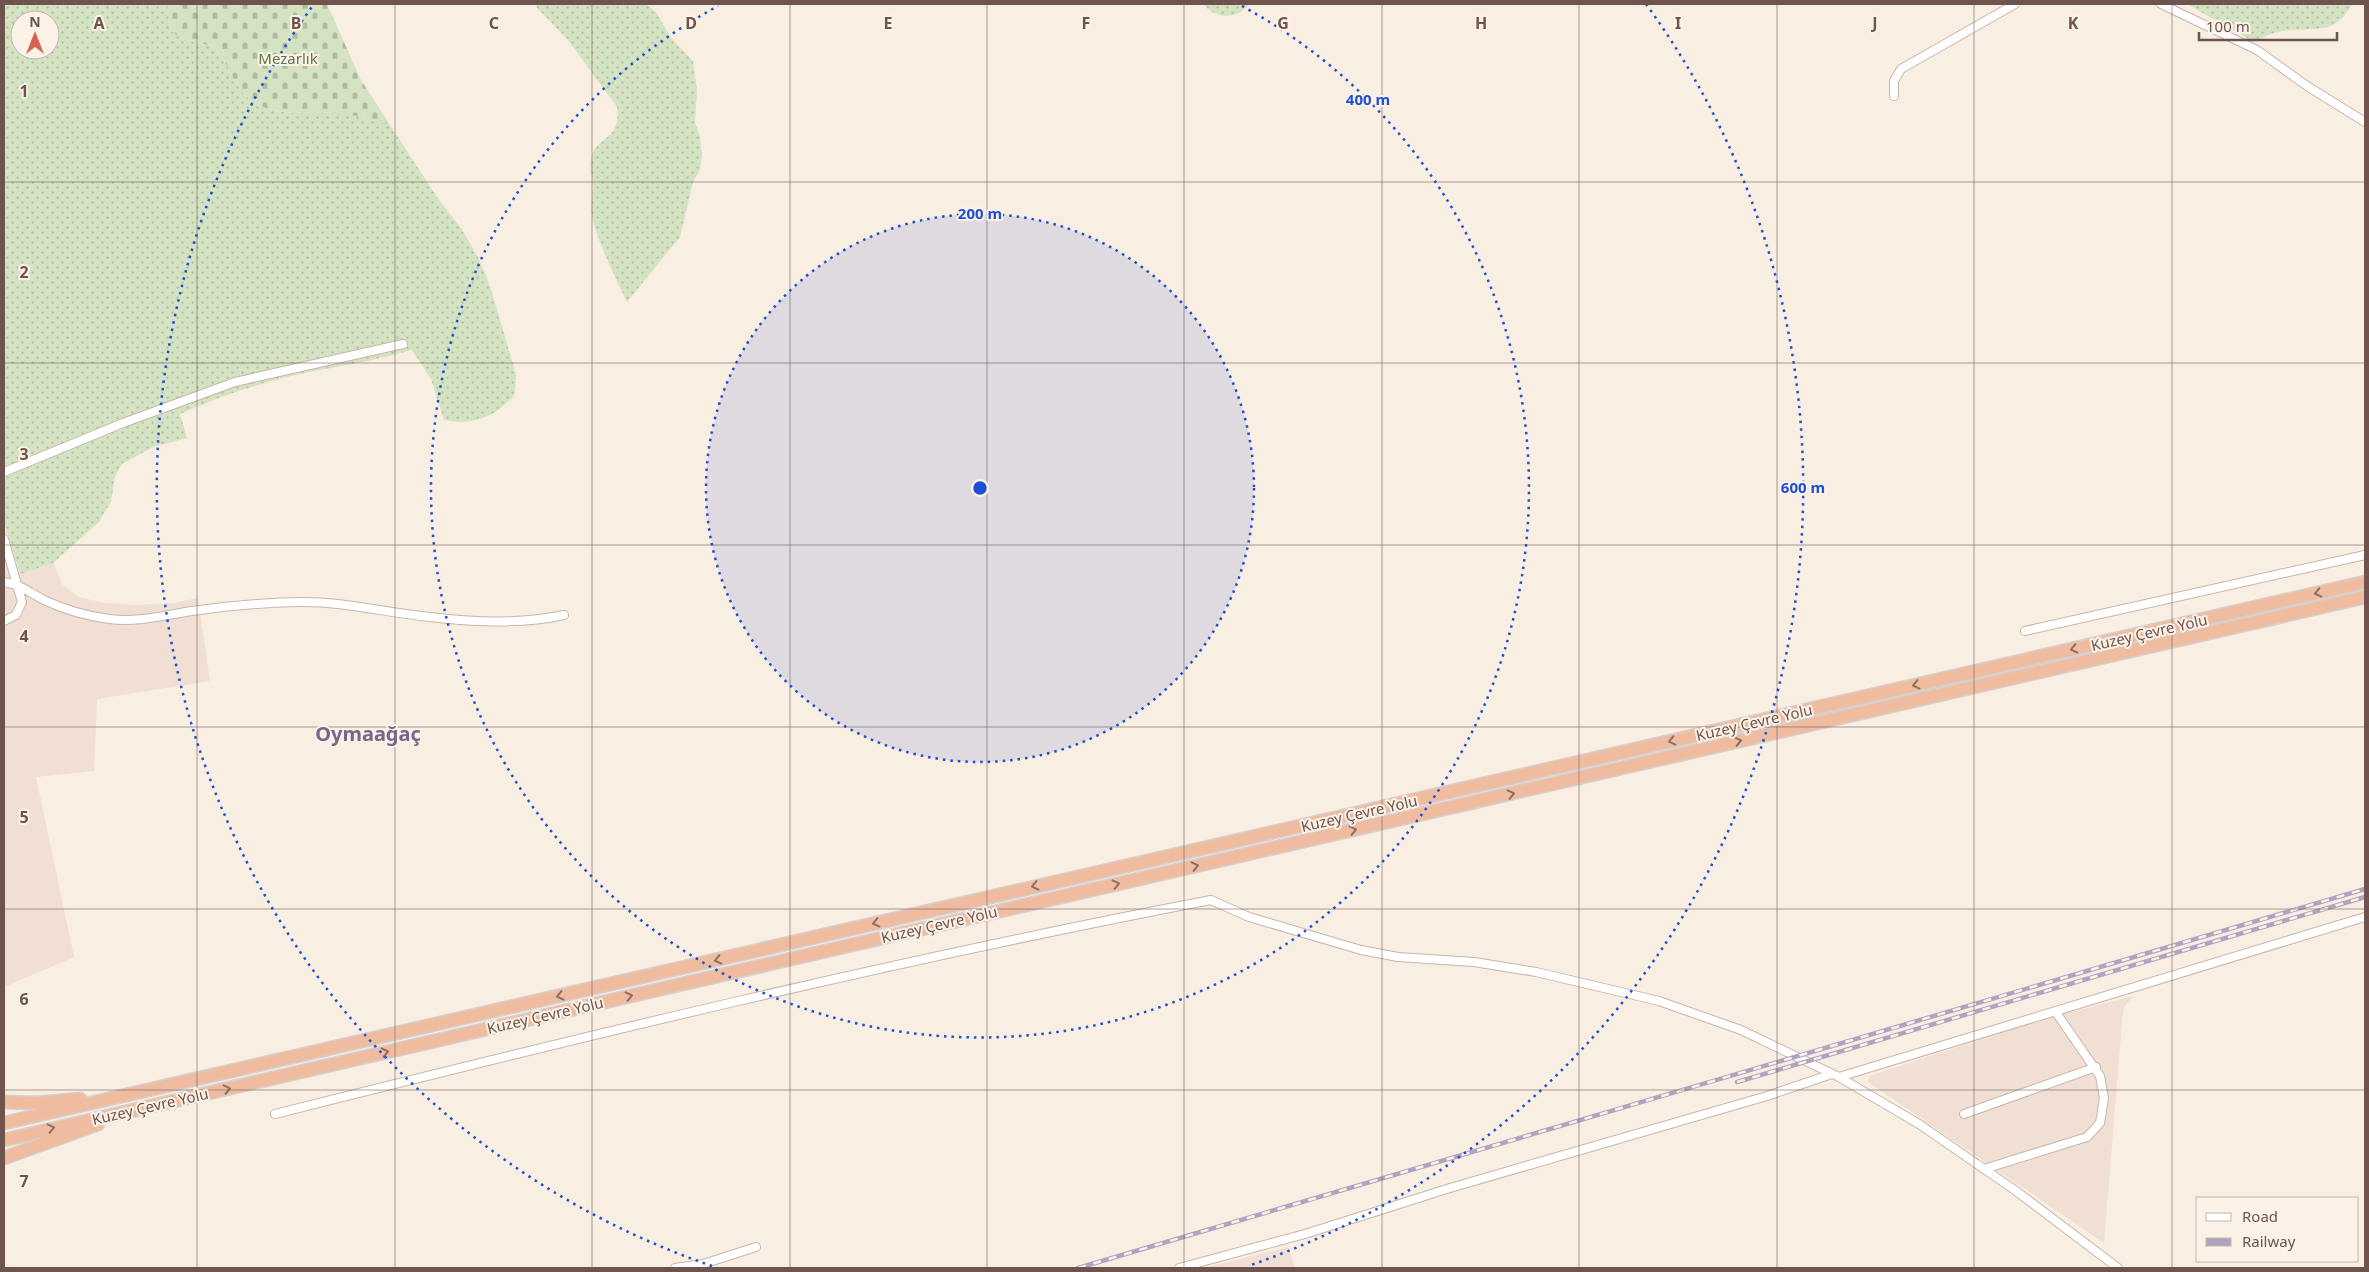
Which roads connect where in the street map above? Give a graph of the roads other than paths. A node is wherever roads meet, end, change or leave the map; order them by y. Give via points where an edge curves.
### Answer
1 (2016, 4) edge
2 (2160, 4) edge
3 (1894, 96) dead end
4 (2365, 122) edge
5 (403, 344) dead end
6 (4, 472) edge
7 (4, 539) edge
8 (2365, 555) edge
9 (4, 582) edge
10 (2365, 582) edge
11 (17, 583) junction
12 (2365, 597) edge
13 (564, 615) dead end
14 (4, 621) edge
15 (2025, 631) dead end
16 (2365, 917) edge
17 (2056, 1011) junction
18 (2096, 1067) junction
19 (1835, 1076) junction
20 (142, 1092) junction
21 (4, 1102) edge
22 (147, 1106) junction
23 (275, 1114) dead end
24 (1964, 1114) dead end
25 (4, 1124) edge
26 (4, 1140) edge
27 (4, 1158) edge
28 (1984, 1169) junction
29 (756, 1247) dead end
30 (675, 1268) edge
31 (1179, 1268) edge
32 (2118, 1268) edge

1 - 3 street via 1901,69 1894,81
2 - 4 street via 2257,50
5 - 6 street via 235,382
7 - 11 street
8 - 15 street
9 - 11 street
10 -> 20 highway, Kuzey Çevre Yolu
11 - 13 street via 42,599 70,610 116,620 146,619 220,607 305,602 491,622
11 - 14 street via 21,609
22 -> 12 highway, Kuzey Çevre Yolu
16 - 17 street
17 - 18 street
17 - 19 street
18 - 24 street
18 - 28 street via 2104,1098 2102,1117 2092,1133
19 - 23 street via 1740,1030 1659,1001 1516,968 1370,952 1249,917 1212,900 887,967
19 - 28 street via 1919,1124
19 - 31 street via 1450,1188 1305,1234
20 - 21 highway via 37,1103
20 - 25 highway, Kuzey Çevre Yolu
26 -> 22 highway, Kuzey Çevre Yolu
22 - 27 highway
28 - 32 street
29 - 30 street via 703,1264

